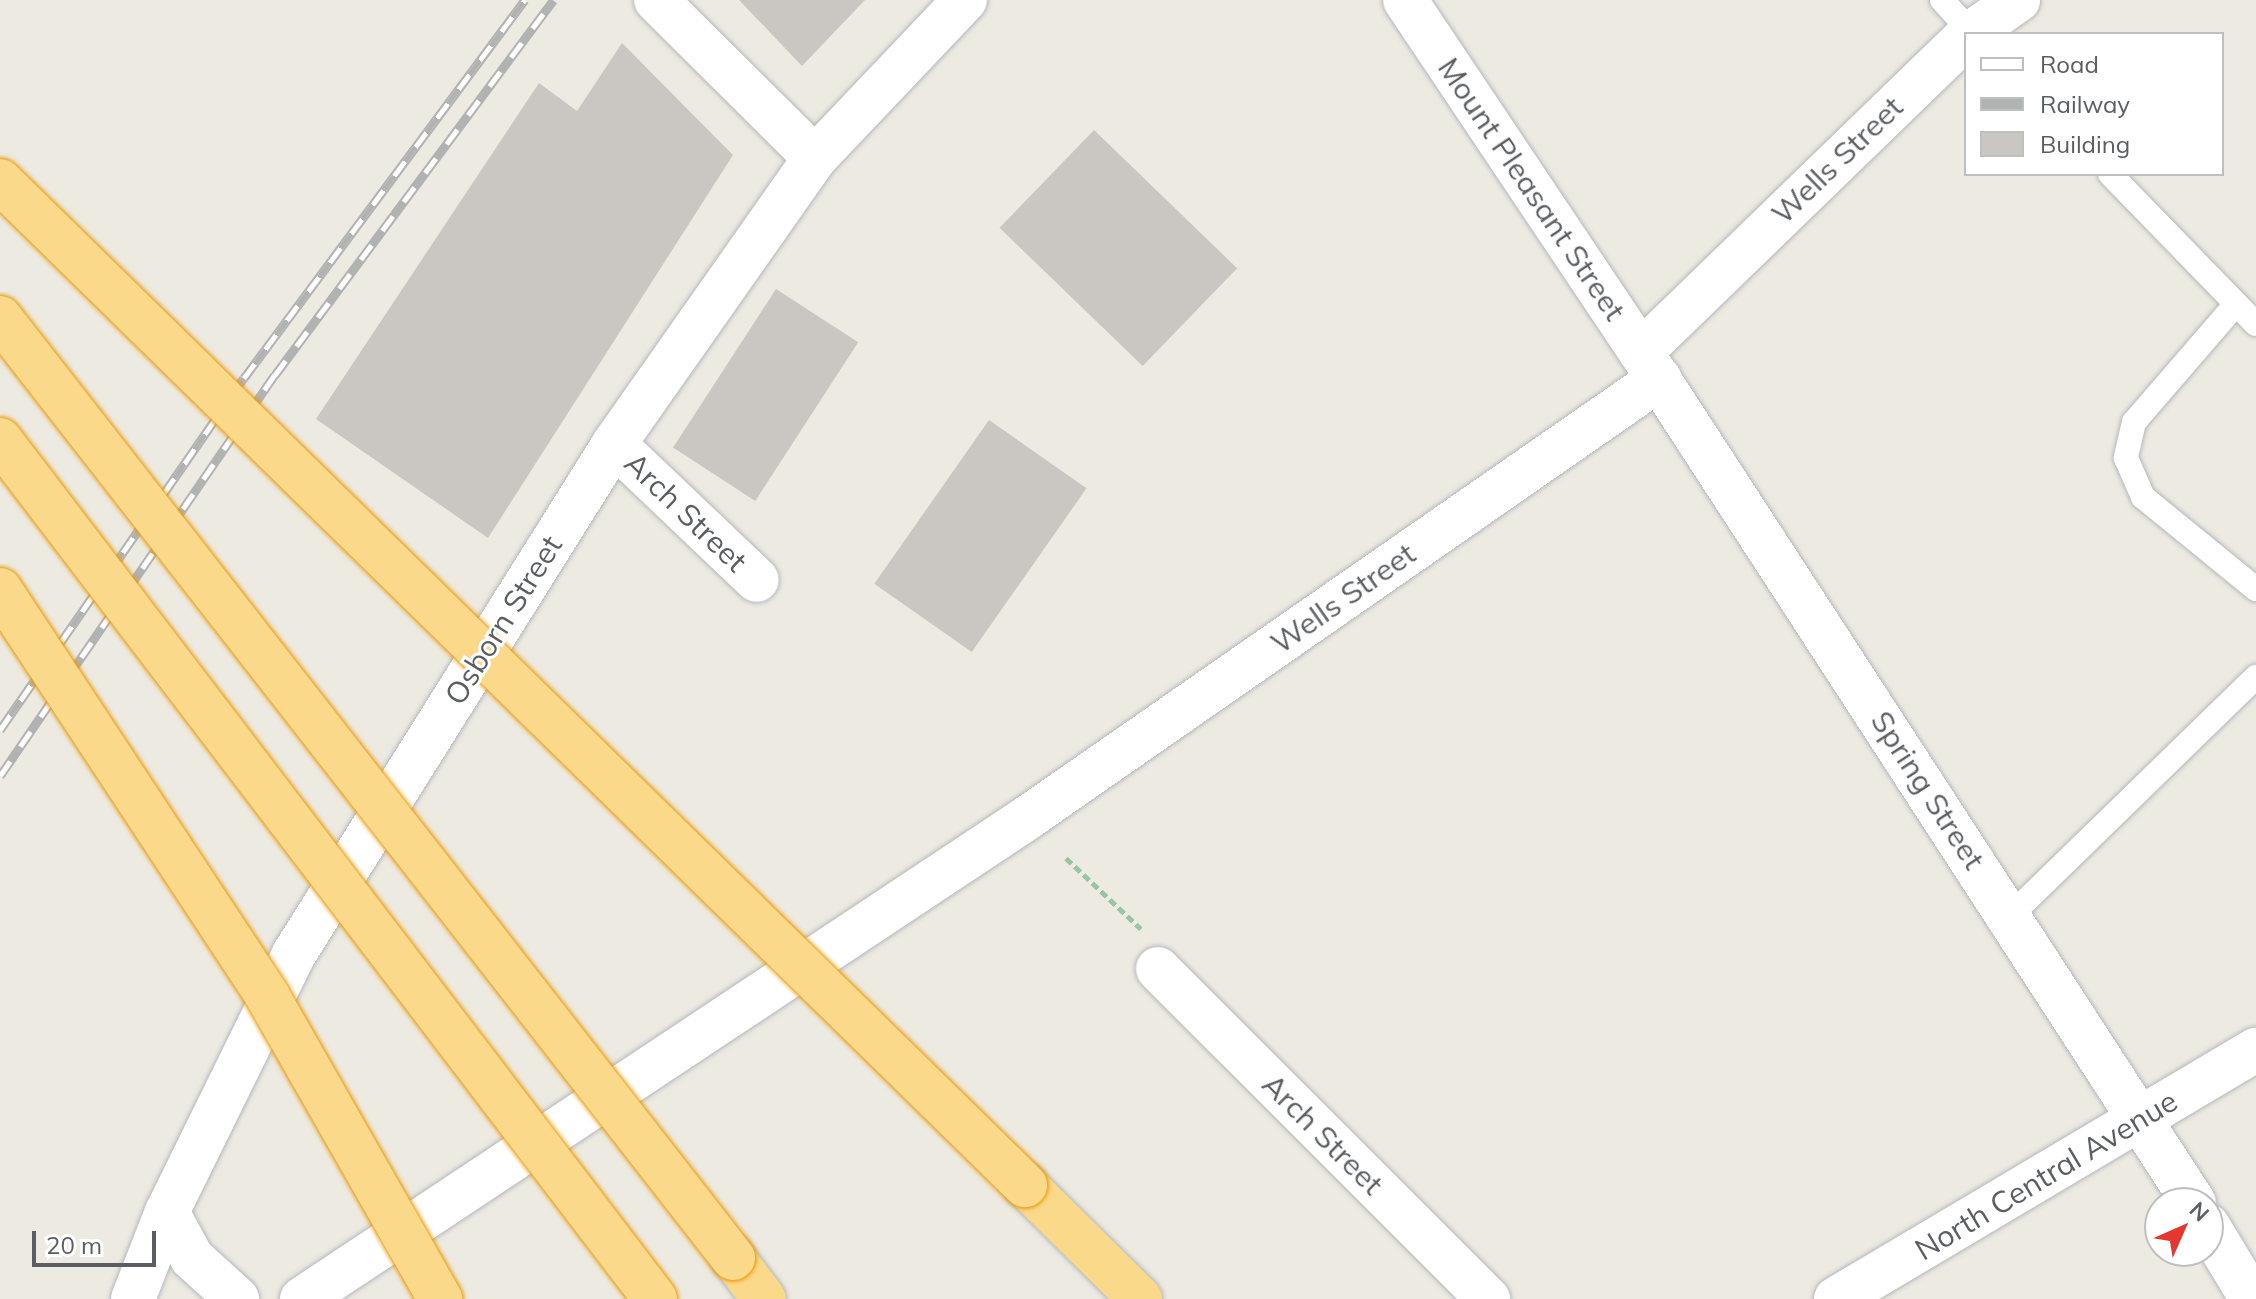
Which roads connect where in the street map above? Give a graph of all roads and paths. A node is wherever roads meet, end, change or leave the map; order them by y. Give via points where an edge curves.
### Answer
1 (656, 0) edge
2 (965, 0) edge
3 (1405, 0) edge
4 (1942, 0) edge
5 (2018, 0) edge
6 (1968, 32) edge
7 (1973, 32) edge
8 (1964, 40) edge
9 (815, 158) junction
10 (2112, 176) edge
11 (0, 181) edge
12 (2236, 304) junction
13 (0, 318) edge
14 (2256, 324) edge
15 (1650, 365) junction
16 (0, 440) edge
17 (614, 444) junction
18 (757, 580) dead end
19 (2256, 589) edge
20 (0, 590) edge
21 (2256, 677) edge
22 (1066, 858) dead end
23 (2010, 916) junction
24 (1153, 953) joint
25 (2256, 1050) edge
26 (2143, 1118) junction
27 (2184, 1187) edge
28 (167, 1212) junction
29 (2224, 1253) edge
30 (133, 1299) edge
31 (237, 1299) edge
32 (302, 1299) edge
33 (440, 1299) edge
34 (655, 1299) edge
35 (764, 1299) edge
36 (1140, 1299) edge
37 (1488, 1299) edge
38 (1836, 1299) edge
39 (2252, 1299) edge

1 - 9 main road
2 - 9 main road, Osborn Street
3 - 15 main road, Mount Pleasant Street
4 - 6 lane
5 - 7 main road, Wells Street
8 - 15 main road, Wells Street
9 - 17 main road, Osborn Street
10 - 12 lane
11 - 36 highway, bridge
12 - 14 lane
12 - 19 lane via 2134,422 2126,458 2143,497
13 - 35 highway, bridge
15 - 23 main road, Spring Street
15 - 32 main road, Wells Street via 1027,818
16 - 34 highway, bridge
17 - 18 main road, Arch Street
17 - 28 main road, Osborn Street via 294,954
20 - 33 highway, bridge via 268,997
21 - 23 lane
22 - 24 path
23 - 26 main road, Spring Street
24 - 37 main road, Arch Street
25 - 26 main road, North Central Avenue
26 - 27 main road, Spring Street
26 - 38 main road, North Central Avenue
28 - 30 main road, Osborn Street
28 - 31 main road via 192,1258
29 - 39 main road

